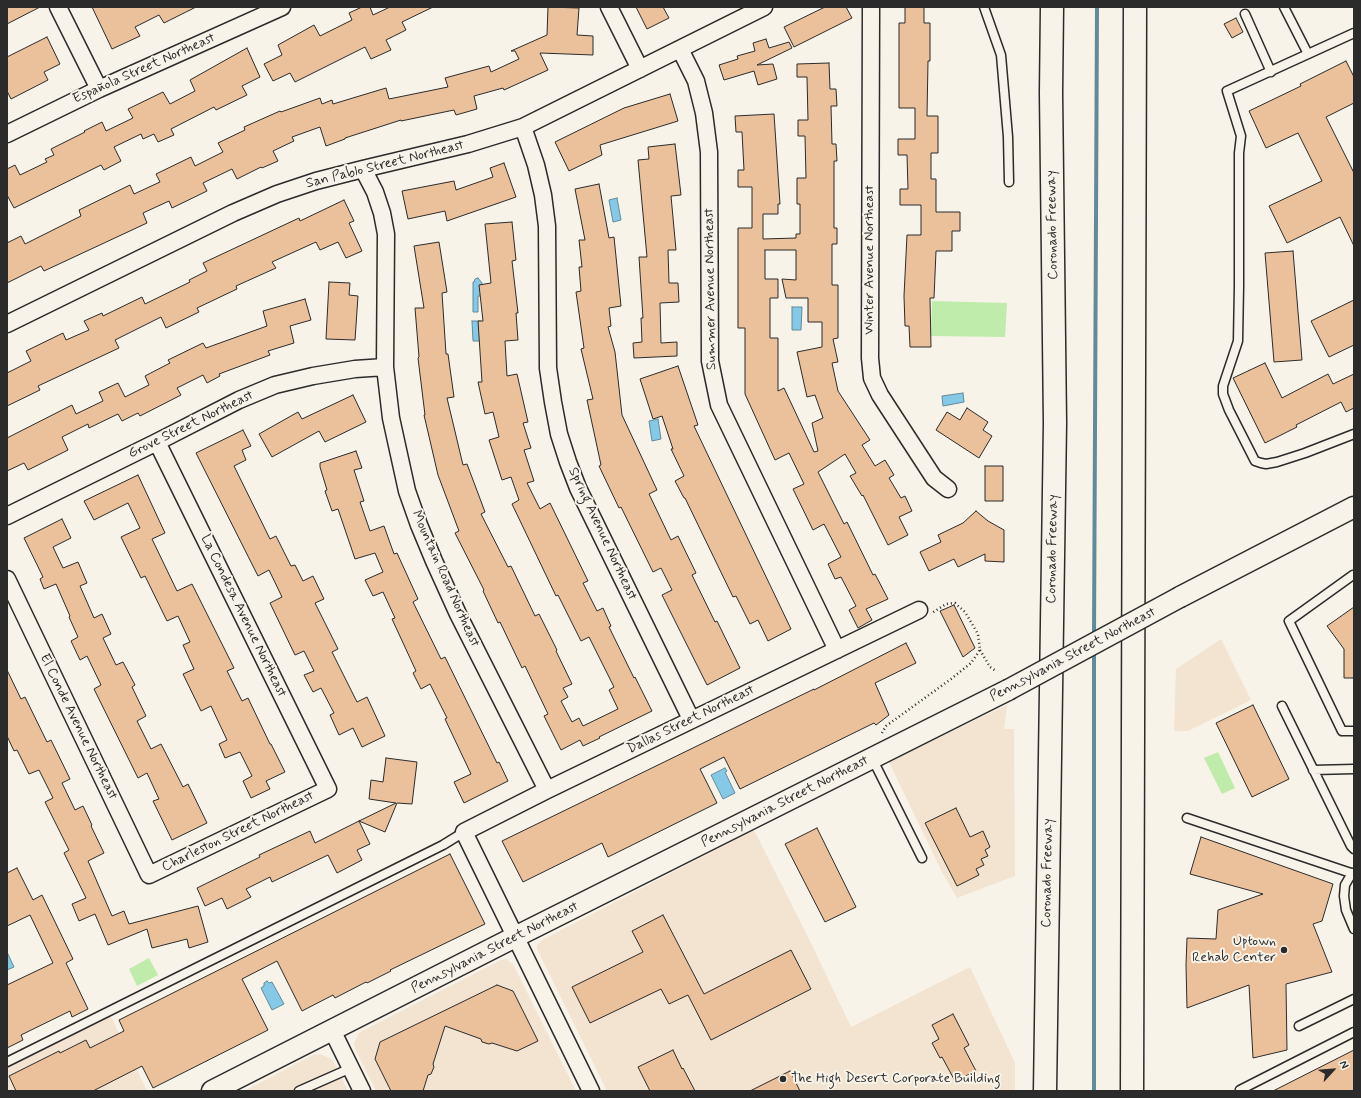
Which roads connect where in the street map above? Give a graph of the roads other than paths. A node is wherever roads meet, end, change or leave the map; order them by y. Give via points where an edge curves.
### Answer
1 (58, 7) edge
2 (282, 7) edge
3 (609, 7) edge
4 (764, 7) edge
5 (871, 7) edge
6 (984, 7) edge
7 (1052, 7) edge
8 (1135, 7) edge
9 (1284, 7) edge
10 (1245, 14) dead end
11 (1354, 33) edge
12 (680, 49) junction
13 (1308, 54) junction
14 (640, 69) junction
15 (1271, 72) junction
16 (99, 88) junction
17 (523, 126) junction
18 (7, 134) edge
19 (363, 169) junction
20 (1009, 182) dead end
21 (7, 324) edge
22 (385, 367) junction
23 (1354, 434) edge
24 (157, 442) junction
25 (948, 489) dead end
26 (1354, 507) edge
27 (7, 516) edge
28 (1353, 575) edge
29 (7, 580) edge
30 (925, 612) road end
31 (837, 650) junction
32 (1282, 706) dead end
33 (691, 719) junction
34 (1354, 731) edge
35 (872, 758) junction
36 (1354, 769) edge
37 (1313, 770) junction
38 (328, 789) joint
39 (546, 790) junction
40 (1187, 818) dead end
41 (464, 832) junction
42 (1354, 849) edge
43 (922, 858) dead end
44 (1353, 873) edge
45 (148, 875) joint
46 (1354, 929) edge
47 (515, 937) junction
48 (1354, 999) edge
49 (1299, 1026) dead end
50 (332, 1030) junction
51 (1354, 1032) edge
52 (7, 1062) edge
53 (351, 1068) junction
54 (1240, 1090) dead end
55 (212, 1091) edge
56 (299, 1091) edge
57 (362, 1091) edge
58 (591, 1091) edge
59 (1045, 1091) edge
60 (1132, 1091) edge

1 - 16 street
2 - 16 street, Española Street Northeast
3 - 14 street
4 - 12 street, San Pablo Street Northeast
5 - 25 street, Winter Avenue Northeast via 872,378 880,395 934,478
6 - 20 lane via 1001,55
7 - 59 highway, Coronado Freeway via 1055,423
8 - 60 highway
9 - 13 lane
10 - 15 lane
11 - 13 lane
12 - 14 street, San Pablo Street Northeast
12 - 31 street, Summer Avenue Northeast via 696,81 704,113 709,152 710,361 719,405
13 - 15 lane
14 - 17 street, San Pablo Street Northeast
15 - 23 lane via 1227,91 1241,136 1238,341 1223,386 1223,394 1250,452 1255,461 1260,463 1277,462 1305,454
16 - 18 street, Española Street Northeast
17 - 19 street, San Pablo Street Northeast via 468,144
17 - 33 street, Spring Avenue Northeast via 536,165 546,218 548,368 559,434 578,488
19 - 21 street, San Pablo Street Northeast via 277,194
19 - 22 street, Mountain Road Northeast via 375,192 386,234
22 - 24 street, Grove Street Northeast via 313,376 275,386 239,400
22 - 39 street, Mountain Road Northeast via 399,458 419,525 458,614
24 - 27 street, Grove Street Northeast
24 - 38 street, La Condesa Avenue Northeast
26 - 35 street, Pennsylvania Street Northeast, bridge via 1008,690
28 - 34 lane via 1288,621 1342,730
29 - 45 street, El Conde Avenue Northeast
30 - 31 street, Dallas Street Northeast
31 - 33 street, Dallas Street Northeast
32 - 37 lane
33 - 39 street, Dallas Street Northeast
35 - 43 lane
35 - 47 street, Pennsylvania Street Northeast
36 - 37 lane
37 - 42 lane
38 - 45 street, Charleston Street Northeast
39 - 41 street, Dallas Street Northeast
40 - 44 lane
41 - 47 street
41 - 52 lane via 443,845
44 - 46 lane via 1345,885 1344,896 1346,910
47 - 50 street, Pennsylvania Street Northeast
47 - 58 street
48 - 49 lane
50 - 53 street
50 - 55 street, Pennsylvania Street Northeast
51 - 54 lane
53 - 56 lane
53 - 57 street

